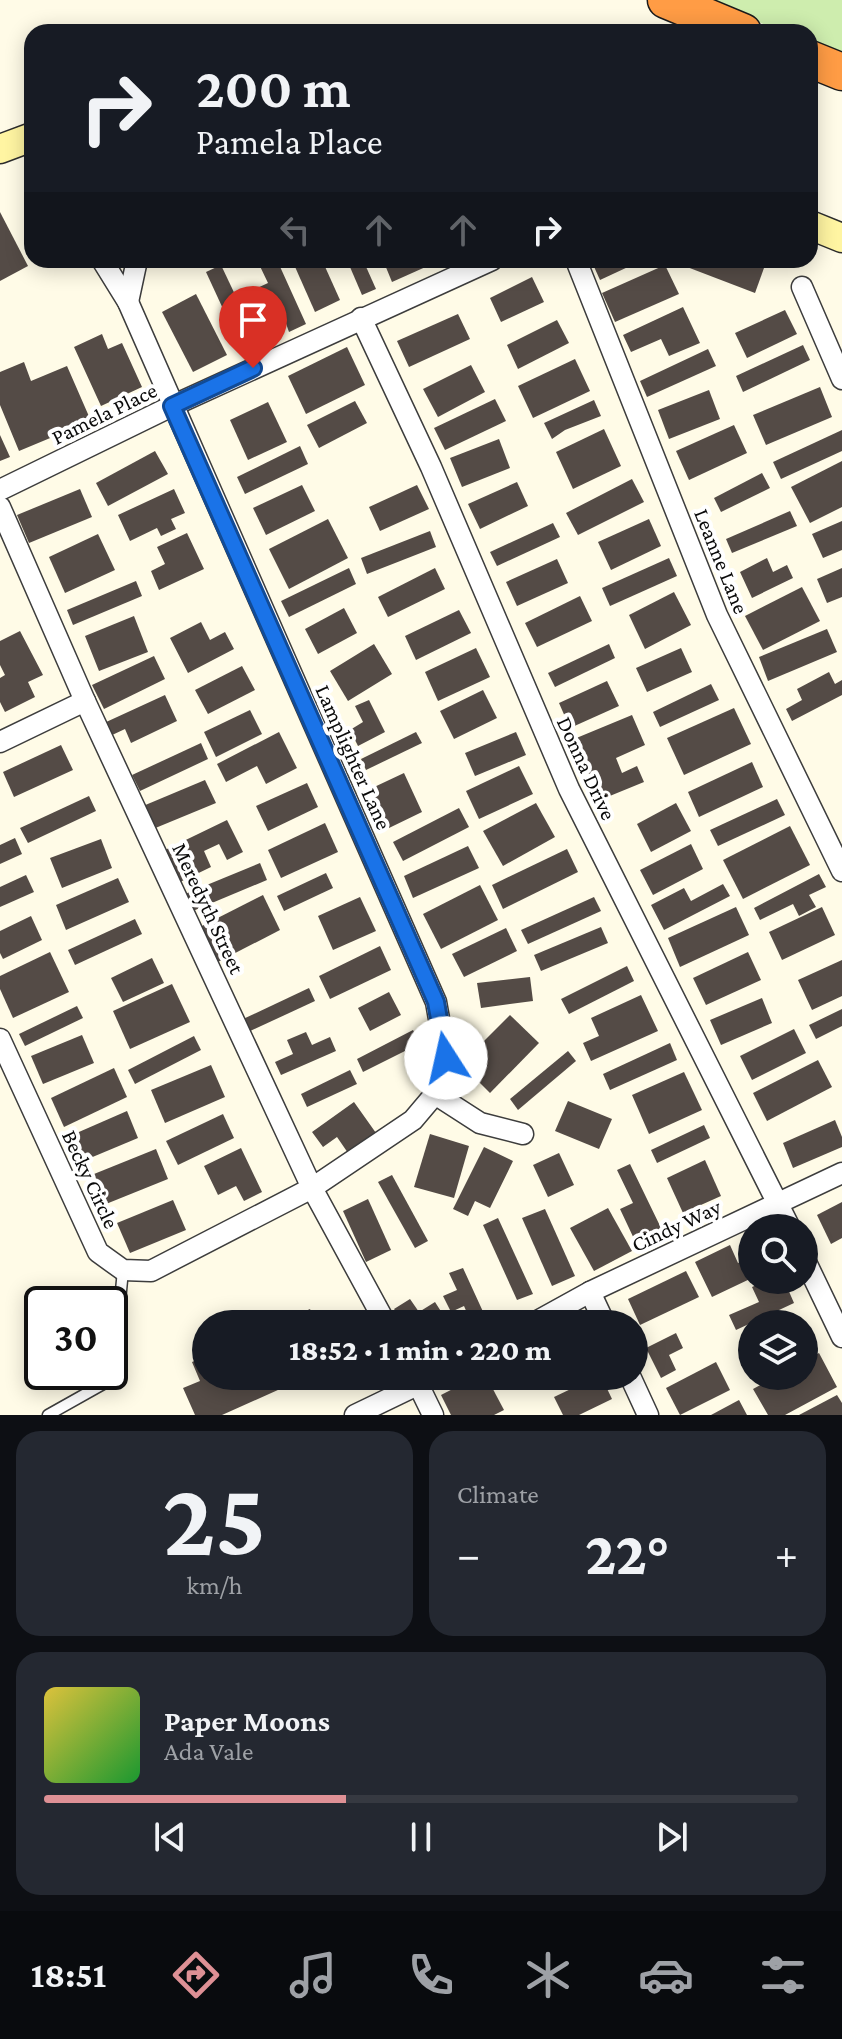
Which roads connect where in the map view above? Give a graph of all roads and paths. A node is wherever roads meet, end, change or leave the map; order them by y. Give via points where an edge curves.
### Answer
1 (666, 0) edge
2 (724, 24) edge
3 (818, 62) edge
4 (842, 72) edge
5 (24, 140) edge
6 (0, 149) edge
7 (818, 228) edge
8 (842, 238) edge
9 (107, 268) edge
10 (135, 268) edge
11 (474, 268) edge
12 (579, 268) edge
13 (802, 287) dead end
14 (128, 302) junction
15 (361, 318) junction
16 (842, 379) edge
17 (172, 406) junction
18 (0, 490) edge
19 (0, 507) edge
20 (85, 701) junction
21 (0, 742) edge
22 (842, 871) edge
23 (0, 1039) edge
24 (435, 1094) junction
25 (523, 1134) dead end
26 (842, 1173) edge
27 (312, 1188) junction
28 (778, 1203) junction
29 (783, 1214) edge
30 (123, 1270) junction
31 (818, 1287) edge
32 (590, 1292) junction
33 (378, 1310) edge
34 (557, 1310) edge
35 (598, 1310) edge
36 (842, 1337) edge
37 (402, 1390) edge
38 (426, 1390) edge
39 (636, 1390) edge
40 (48, 1415) edge
41 (355, 1415) edge
42 (433, 1415) edge
43 (648, 1415) edge

1 - 2 highway
3 - 4 highway
5 - 6 street
7 - 8 street
9 - 14 street, Lamplighter Lane
10 - 14 street
11 - 15 street, Pamela Place
12 - 22 street, Leanne Lane via 717,615
13 - 16 street
14 - 17 street, Lamplighter Lane
15 - 17 street, Pamela Place
15 - 28 street, Donna Drive via 569,789
17 - 18 street, Pamela Place
17 - 24 street, Lamplighter Lane via 436,1002 446,1058
19 - 20 street, Meredyth Street
20 - 21 street
20 - 27 street, Meredyth Street
23 - 30 street, Becky Circle via 98,1252
24 - 25 street via 480,1123
24 - 27 street, Lamplighter Lane via 413,1120
26 - 28 street, Cindy Way
27 - 30 street via 151,1271
27 - 33 street, Meredyth Street
28 - 29 street, Donna Drive
28 - 32 street, Cindy Way
30 - 40 lane via 113,1374
31 - 36 street
32 - 34 street, Cindy Way
32 - 35 street
37 - 41 street
38 - 42 street
39 - 43 street

